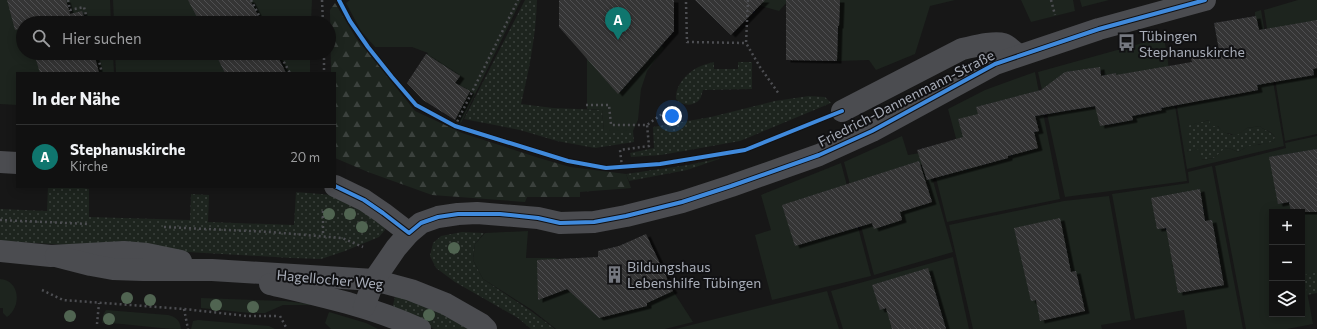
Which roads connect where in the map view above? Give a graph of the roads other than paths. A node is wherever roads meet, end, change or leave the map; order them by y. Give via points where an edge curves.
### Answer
1 (1205, 0) edge
2 (1018, 56) junction
3 (842, 111) dead end
4 (0, 162) edge
5 (16, 163) edge
6 (336, 186) edge
7 (408, 233) junction
8 (0, 251) edge
9 (212, 270) junction
10 (374, 280) junction
11 (364, 307) junction
12 (420, 329) edge
13 (486, 329) edge

1 - 2 street, Friedrich-Dannenmann-Straße via 1099,29
2 - 3 street, Friedrich-Dannenmann-Straße via 1002,43 962,49
2 - 7 street, Friedrich-Dannenmann-Straße via 995,64 872,131 819,155 682,202 594,222 560,223 500,214 438,216 421,223
4 - 5 street
6 - 7 street via 364,200
7 - 10 street, Friedrich-Dannenmann-Straße
8 - 9 street, Hagellocher Weg via 56,256 124,252 147,254
9 - 10 street, Hagellocher Weg
9 - 11 street, Hagellocher Weg
10 - 11 street, Friedrich-Dannenmann-Straße
10 - 13 street, Hagellocher Weg via 411,290 446,304
11 - 12 street, Hagellocher Weg

